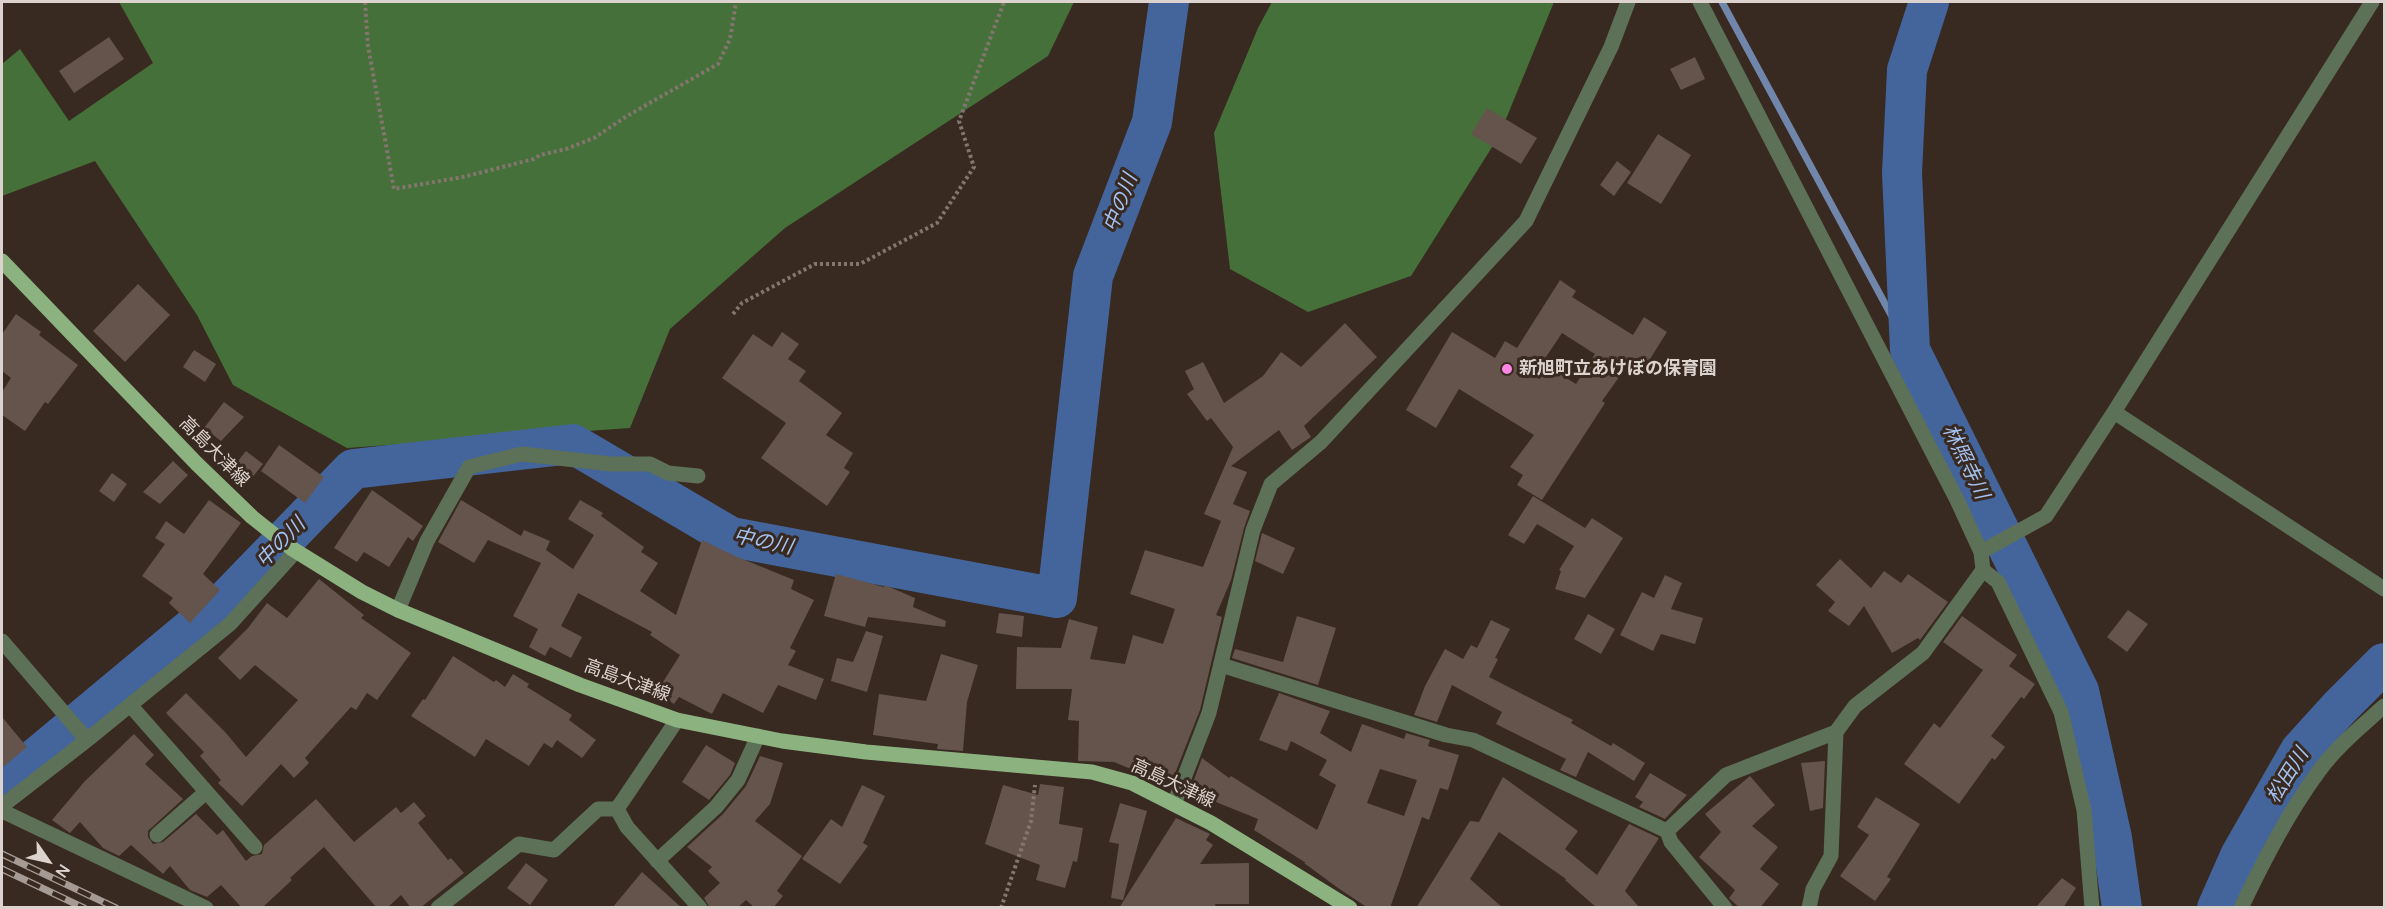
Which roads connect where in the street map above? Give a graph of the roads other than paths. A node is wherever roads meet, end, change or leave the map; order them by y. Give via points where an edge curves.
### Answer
1 (1628, 2) edge
2 (1700, 2) edge
3 (2372, 2) edge
4 (2, 261) edge
5 (2114, 412) junction
6 (698, 476) dead end
7 (294, 550) junction
8 (1981, 552) junction
9 (1983, 570) junction
10 (2385, 589) edge
11 (398, 610) junction
12 (2, 641) edge
13 (1221, 665) junction
14 (130, 705) junction
15 (2385, 706) edge
16 (677, 720) junction
17 (1836, 732) junction
18 (758, 736) junction
19 (87, 740) junction
20 (206, 792) junction
21 (1174, 804) junction
22 (2, 806) edge
23 (617, 809) junction
24 (2, 811) edge
25 (1667, 831) junction
26 (156, 835) dead end
27 (255, 848) dead end
28 (657, 861) junction
29 (206, 908) edge
30 (438, 908) edge
31 (700, 908) edge
32 (1350, 908) edge
33 (1725, 908) edge
34 (1809, 908) edge
35 (2092, 908) edge
36 (2241, 908) edge

1 - 13 street via 1611,47 1526,221 1321,442 1271,484 1253,530
2 - 8 street
3 - 5 street
4 - 7 main road, 高島大津線 via 197,464
5 - 8 street via 2046,516
5 - 10 street
6 - 11 street via 668,473 650,464 611,464 522,454 470,467 427,541
7 - 11 main road, 高島大津線
7 - 14 street via 230,624
8 - 9 street
9 - 17 street via 1923,654 1855,706
9 - 35 street via 1998,582 2061,712 2084,810
11 - 16 main road, 高島大津線 via 580,685
12 - 19 street
13 - 21 street via 1209,713
13 - 25 street via 1473,740
14 - 19 street
14 - 20 street
15 - 36 street via 2340,746 2319,771 2267,853
16 - 18 main road, 高島大津線
16 - 23 street
17 - 25 street via 1726,775
17 - 34 street via 1831,856 1813,889
18 - 21 main road, 高島大津線 via 866,752 1092,772 1132,783
18 - 28 street via 738,780 716,807
19 - 22 street
20 - 26 street
20 - 27 street
21 - 32 main road, 高島大津線
23 - 28 street via 627,827
23 - 30 street via 598,809 554,849 519,844
24 - 29 street
25 - 33 street via 1671,842
28 - 31 street

